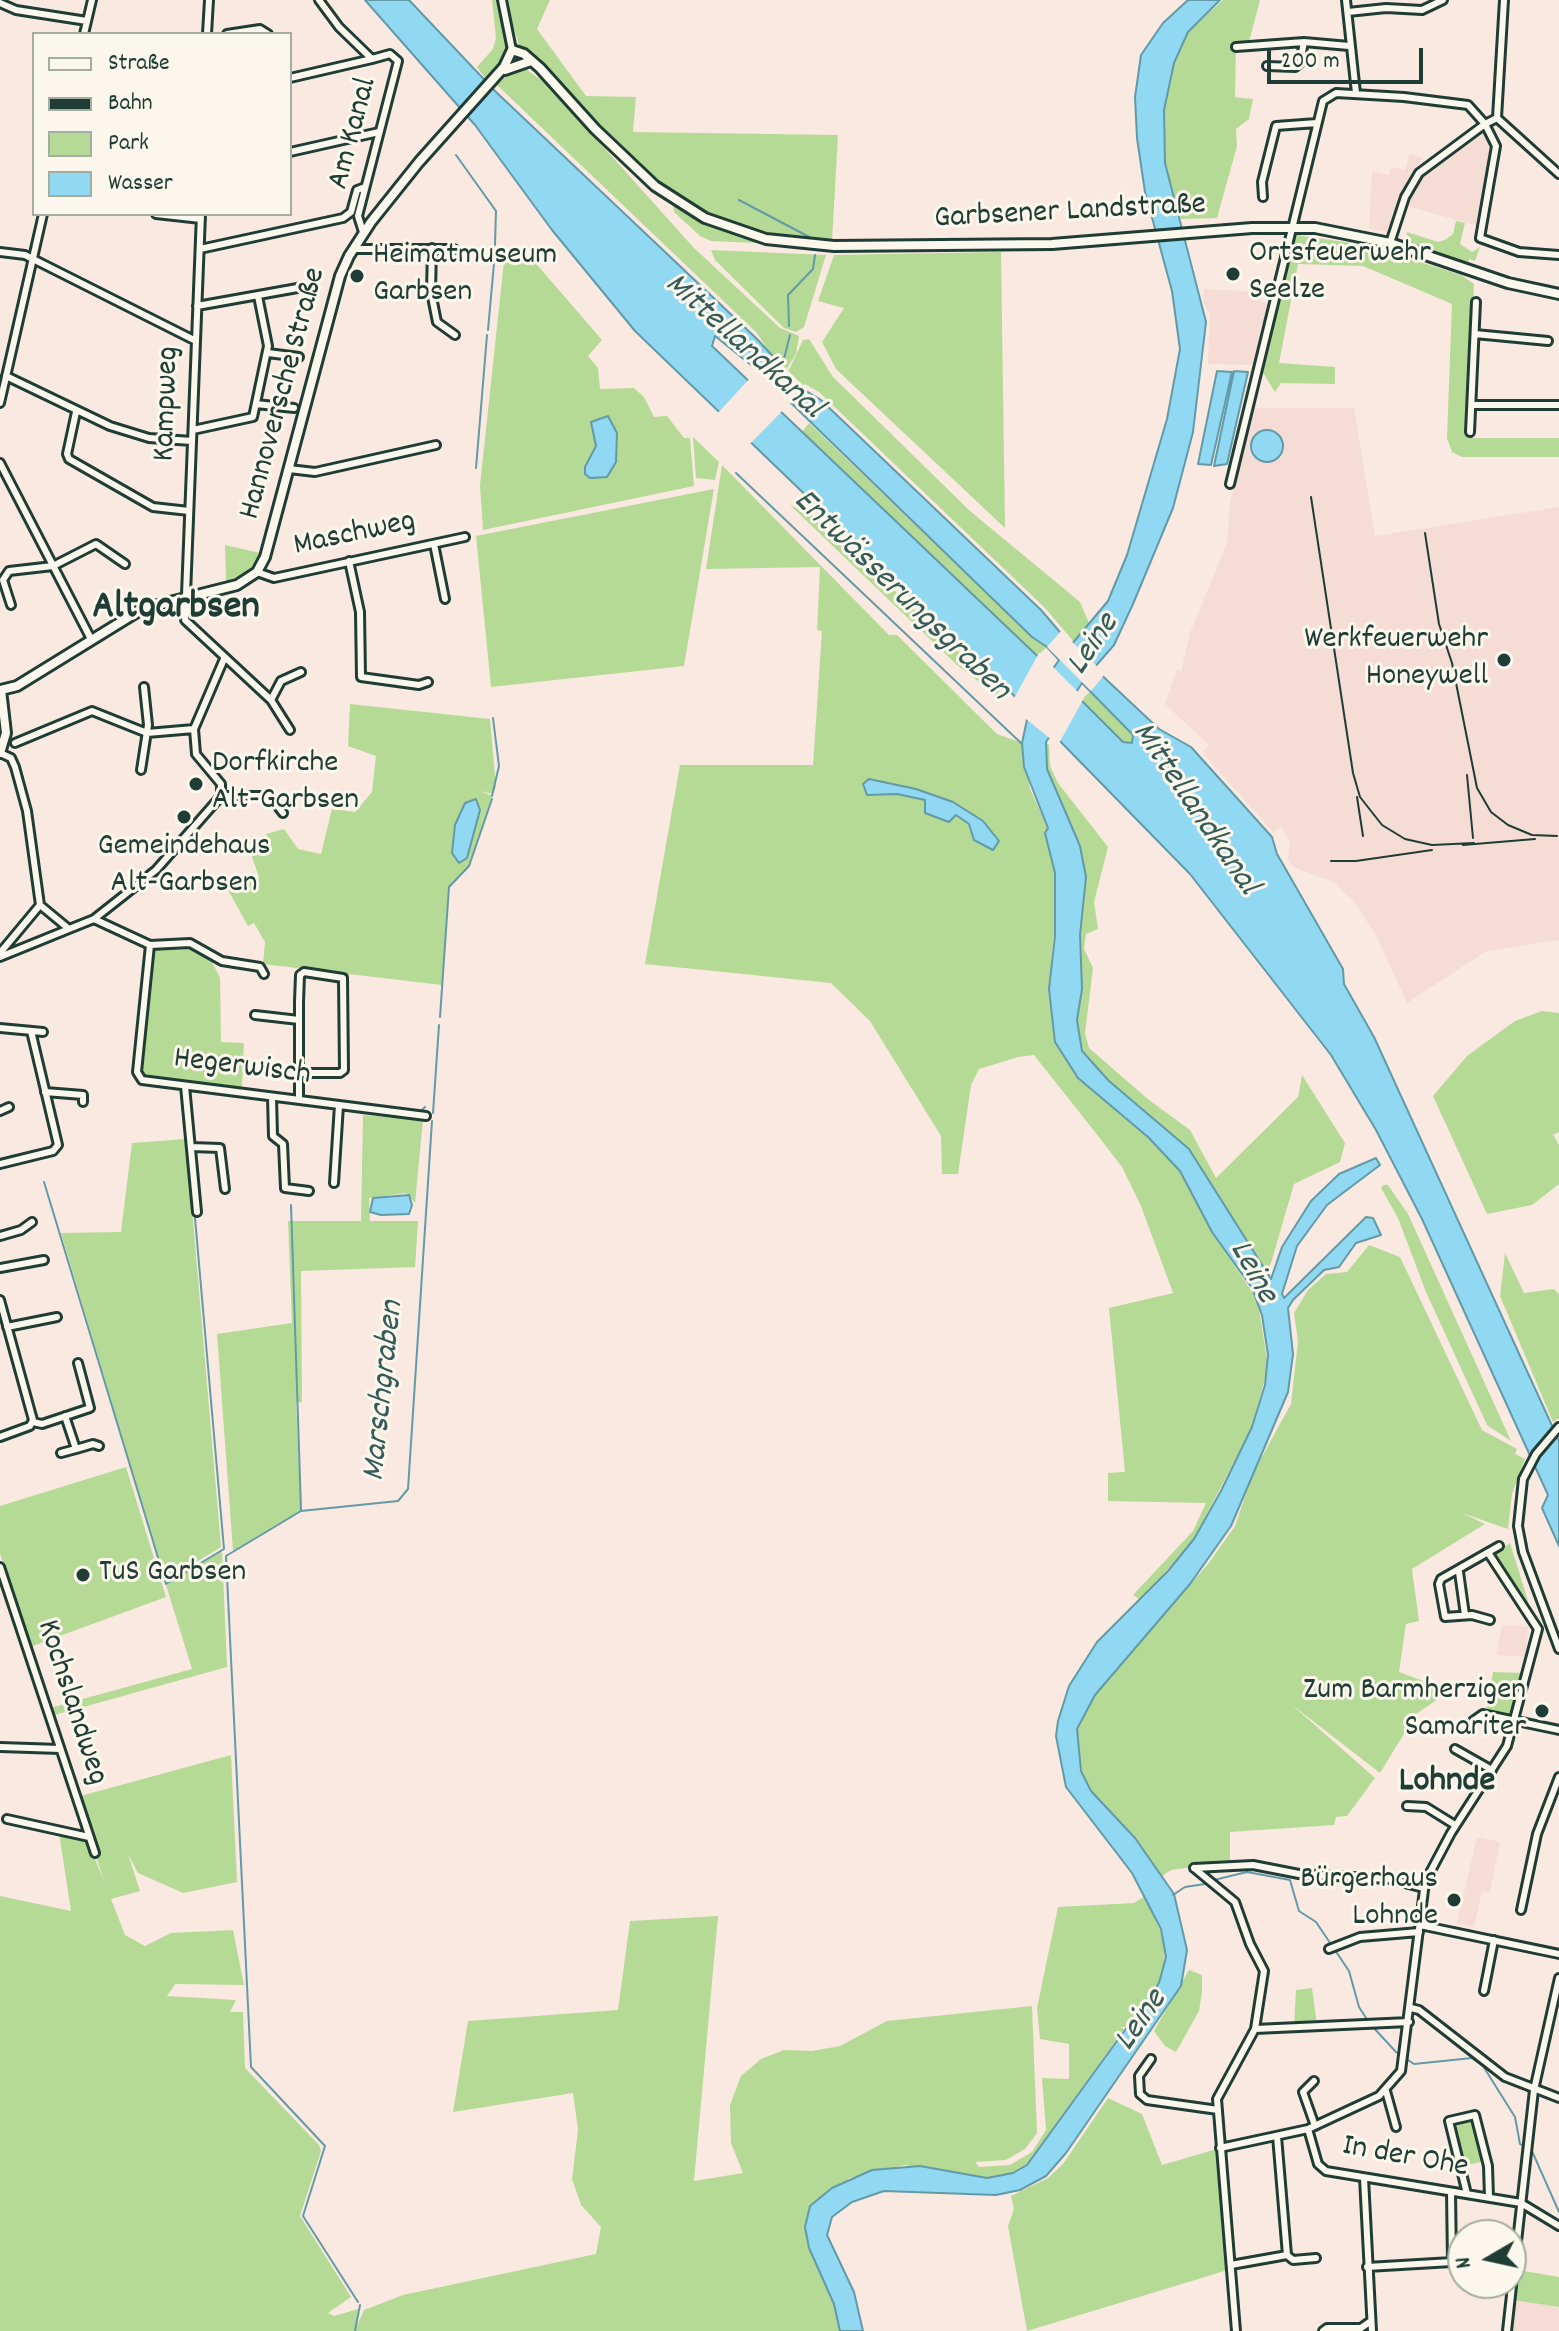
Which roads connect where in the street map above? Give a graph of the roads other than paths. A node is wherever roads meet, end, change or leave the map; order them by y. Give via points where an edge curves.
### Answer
1 (19, 0) edge
2 (92, 0) edge
3 (209, 0) edge
4 (319, 0) edge
5 (502, 0) edge
6 (1346, 0) edge
7 (1443, 0) edge
8 (1504, 0) edge
9 (0, 3) edge
10 (16, 10) junction
11 (1348, 12) junction
12 (87, 21) junction
13 (84, 32) edge
14 (207, 32) edge
15 (240, 32) edge
16 (265, 32) edge
17 (1304, 42) junction
18 (1349, 46) junction
19 (1236, 47) dead end
20 (511, 52) junction
21 (372, 59) junction
22 (531, 61) junction
23 (1267, 66) dead end
24 (501, 72) junction
25 (292, 78) edge
26 (1356, 93) junction
27 (1497, 118) junction
28 (1317, 123) junction
29 (1485, 124) junction
30 (379, 132) junction
31 (292, 152) edge
32 (1559, 174) edge
33 (365, 187) junction
34 (1263, 197) dead end
35 (43, 216) edge
36 (201, 216) edge
37 (1293, 228) junction
38 (363, 232) junction
39 (1390, 243) junction
40 (432, 248) junction
41 (200, 249) junction
42 (353, 249) junction
43 (454, 249) dead end
44 (0, 252) edge
45 (1559, 255) edge
46 (33, 259) junction
47 (303, 287) dead end
48 (1559, 294) edge
49 (258, 296) junction
50 (1476, 302) dead end
51 (197, 306) junction
52 (1475, 334) junction
53 (455, 335) dead end
54 (196, 341) junction
55 (1548, 341) dead end
56 (268, 353) junction
57 (299, 357) dead end
58 (6, 376) junction
59 (0, 403) edge
60 (256, 404) junction
61 (1472, 405) junction
62 (1559, 405) edge
63 (294, 408) dead end
64 (76, 412) junction
65 (193, 430) junction
66 (1470, 432) dead end
67 (192, 441) junction
68 (436, 445) dead end
69 (0, 463) edge
70 (289, 469) junction
71 (1230, 484) dead end
72 (189, 511) junction
73 (465, 537) dead end
74 (434, 544) junction
75 (349, 561) junction
76 (125, 564) dead end
77 (53, 566) junction
78 (257, 572) junction
79 (186, 596) junction
80 (445, 599) dead end
81 (11, 605) dead end
82 (91, 639) junction
83 (224, 659) junction
84 (301, 672) dead end
85 (428, 682) dead end
86 (144, 687) dead end
87 (0, 690) edge
88 (271, 700) junction
89 (194, 729) junction
90 (290, 730) dead end
91 (147, 733) junction
92 (15, 743) dead end
93 (0, 753) edge
94 (141, 770) dead end
95 (221, 796) junction
96 (283, 813) dead end
97 (40, 905) junction
98 (94, 919) junction
99 (69, 929) junction
100 (150, 945) junction
101 (0, 955) edge
102 (264, 974) dead end
103 (255, 1015) dead end
104 (299, 1020) junction
105 (0, 1028) edge
106 (31, 1031) junction
107 (43, 1032) dead end
108 (299, 1073) junction
109 (185, 1086) junction
110 (45, 1092) junction
111 (272, 1097) junction
112 (299, 1100) junction
113 (83, 1102) dead end
114 (339, 1105) junction
115 (9, 1107) dead end
116 (0, 1111) edge
117 (426, 1116) dead end
118 (191, 1147) junction
119 (0, 1164) edge
120 (334, 1183) dead end
121 (225, 1189) dead end
122 (309, 1191) dead end
123 (197, 1212) dead end
124 (32, 1222) dead end
125 (0, 1236) edge
126 (44, 1260) dead end
127 (0, 1268) edge
128 (0, 1300) edge
129 (57, 1317) dead end
130 (7, 1327) junction
131 (78, 1363) dead end
132 (65, 1416) junction
133 (33, 1422) junction
134 (1558, 1428) edge
135 (0, 1437) edge
136 (99, 1446) dead end
137 (76, 1449) junction
138 (61, 1453) dead end
139 (1499, 1546) dead end
140 (1489, 1554) junction
141 (0, 1567) edge
142 (1459, 1572) junction
143 (1465, 1615) junction
144 (1490, 1620) dead end
145 (1559, 1649) edge
146 (1514, 1720) junction
147 (1473, 1721) dead end
148 (1559, 1730) edge
149 (0, 1747) edge
150 (60, 1749) junction
151 (1455, 1749) dead end
152 (1492, 1770) junction
153 (1559, 1777) edge
154 (1407, 1806) dead end
155 (7, 1819) dead end
156 (1455, 1825) junction
157 (89, 1837) junction
158 (95, 1853) dead end
159 (1424, 1888) junction
160 (1521, 1910) dead end
161 (1420, 1928) junction
162 (1494, 1940) junction
163 (1332, 1948) dead end
164 (1559, 1954) edge
165 (1559, 1978) edge
166 (1484, 1991) dead end
167 (1411, 2008) junction
168 (1409, 2022) junction
169 (1255, 2029) junction
170 (1151, 2059) dead end
171 (1314, 2081) dead end
172 (1534, 2090) junction
173 (1386, 2091) junction
174 (1559, 2098) edge
175 (1218, 2110) junction
176 (1396, 2127) dead end
177 (1311, 2128) junction
178 (1277, 2136) junction
179 (1220, 2148) junction
180 (1364, 2178) junction
181 (1451, 2192) junction
182 (1467, 2194) junction
183 (1489, 2197) junction
184 (1521, 2203) junction
185 (1559, 2226) edge
186 (1287, 2255) junction
187 (1316, 2258) dead end
188 (1231, 2265) junction
189 (1367, 2267) junction
190 (1368, 2328) edge
191 (1236, 2331) edge
192 (1323, 2331) edge
193 (1507, 2331) edge

1 - 10 street
2 - 12 street
3 - 14 street
4 - 21 street, Am Kanal
5 - 20 street
6 - 11 street
7 - 11 street via 1422,10
8 - 27 street
9 - 10 street
10 - 12 street
11 - 18 street
12 - 13 street
15 - 16 street
17 - 18 street
17 - 19 street
17 - 23 street via 1295,67
18 - 26 street
20 - 22 main road
20 - 24 main road, Hannoversche Straße
21 - 25 street
21 - 30 street, Am Kanal via 390,54 398,61
22 - 24 main road
22 - 37 main road, Garbsener Landstraße via 643,176 686,208 766,239 834,246 1052,244
24 - 38 main road, Hannoversche Straße
26 - 28 street via 1328,96
26 - 29 street via 1468,105
27 - 29 street
27 - 32 street
28 - 34 street via 1276,126
28 - 37 street
29 - 39 street via 1419,173
29 - 45 street via 1496,146 1480,238 1519,252
30 - 31 street
30 - 33 street, Am Kanal
33 - 38 street, Am Kanal via 358,220
33 - 41 street via 357,190 351,212 343,218
35 - 46 street
36 - 41 street, Kampweg
37 - 39 main road, Garbsener Landstraße
37 - 71 street
38 - 42 main road, Hannoversche Straße
39 - 48 main road, Garbsener Landstraße via 1508,283
40 - 42 street
40 - 43 street
40 - 53 street via 437,322
41 - 51 street, Kampweg
42 - 70 main road, Hannoversche Straße via 340,276
44 - 46 street
46 - 54 street
46 - 58 street
47 - 49 street
49 - 51 street
49 - 56 street
50 - 52 street
51 - 54 street, Kampweg
52 - 55 street
52 - 61 street
54 - 65 street, Kampweg
56 - 57 street
56 - 60 street
58 - 59 street
58 - 64 street
60 - 63 street
60 - 65 street via 253,417
61 - 62 street
61 - 66 street
64 - 67 street via 136,435
64 - 72 street via 70,460 153,507
65 - 67 street, Kampweg
67 - 72 street, Kampweg
68 - 70 street via 315,472
69 - 77 street
70 - 78 main road, Hannoversche Straße
72 - 79 street, Kampweg
73 - 74 street, Maschweg
74 - 75 street, Maschweg
74 - 80 street
75 - 78 street, Maschweg via 271,578
75 - 85 street via 360,612 361,677
76 - 77 street via 96,544
77 - 81 street via 6,572 3,580
77 - 82 street
78 - 79 main road via 237,585
79 - 82 main road via 142,609
79 - 83 street, Kampweg via 186,622
82 - 87 main road via 17,686
83 - 88 street, Kampweg
83 - 89 street
84 - 88 street via 281,681
86 - 91 street
87 - 93 main road via 6,733
88 - 90 street, Kampweg
89 - 91 street
89 - 95 street via 196,754 221,784
91 - 92 street via 92,711
91 - 94 street
93 - 97 street via 11,758 27,811
95 - 96 street via 270,796
95 - 98 street via 156,870
97 - 99 street
97 - 101 street
98 - 99 street
98 - 100 street
99 - 101 street
100 - 102 street via 190,943 222,961 260,967
100 - 109 street, Hegerwisch via 137,1074 143,1081
103 - 104 street
104 - 108 street
104 - 108 street via 299,977 306,973 345,980 344,1070
105 - 106 street
106 - 107 street
106 - 110 street
108 - 112 street
109 - 111 street, Hegerwisch
109 - 118 street
110 - 113 street via 83,1095
110 - 119 street via 57,1147
111 - 112 street, Hegerwisch
111 - 122 street via 273,1139 283,1144 284,1186
112 - 114 street, Hegerwisch
114 - 117 street, Hegerwisch
114 - 120 street
115 - 116 street
118 - 121 street via 220,1148
118 - 123 street
124 - 125 street
126 - 127 street
128 - 130 street
129 - 130 street
130 - 133 street
131 - 132 street via 90,1408
132 - 133 street
132 - 137 street
133 - 135 street
134 - 145 street via 1529,1465 1520,1494 1520,1539
136 - 137 street
137 - 138 street
139 - 140 street
140 - 142 street
140 - 146 street via 1537,1625
141 - 150 street, Kochslandweg
142 - 143 street
142 - 143 street via 1439,1584 1445,1617
143 - 144 street
146 - 147 street via 1483,1714
146 - 148 street
146 - 152 street via 1507,1746
149 - 150 street
150 - 157 street, Kochslandweg
151 - 152 street
152 - 156 street
153 - 160 street via 1537,1834
154 - 156 street via 1426,1807
155 - 157 street
156 - 159 street
157 - 158 street, Kochslandweg
159 - 161 street
159 - 169 street via 1389,1879 1299,1874 1253,1865 1194,1868 1235,1902 1264,1966
161 - 162 street
161 - 163 street via 1360,1937
161 - 167 street
162 - 164 street
162 - 166 street
165 - 172 street
167 - 168 street
167 - 172 street via 1505,2077
168 - 169 street
168 - 173 street via 1404,2056
169 - 175 street via 1217,2099
170 - 175 street via 1139,2076 1140,2094 1147,2100
171 - 177 street via 1303,2092
172 - 174 street
172 - 184 street
173 - 176 street
173 - 177 street
175 - 179 street
177 - 178 street
177 - 180 street, In der Ohe via 1321,2168
178 - 179 street
178 - 186 street
179 - 188 street
180 - 181 street, In der Ohe
180 - 189 street
181 - 182 street, In der Ohe
181 - 189 street via 1452,2262
182 - 183 street, In der Ohe
182 - 183 street via 1449,2121 1475,2115 1488,2166
183 - 184 street, In der Ohe
184 - 185 street
184 - 193 street
186 - 187 street via 1293,2260
186 - 188 street
188 - 191 street
189 - 190 street
190 - 192 street

